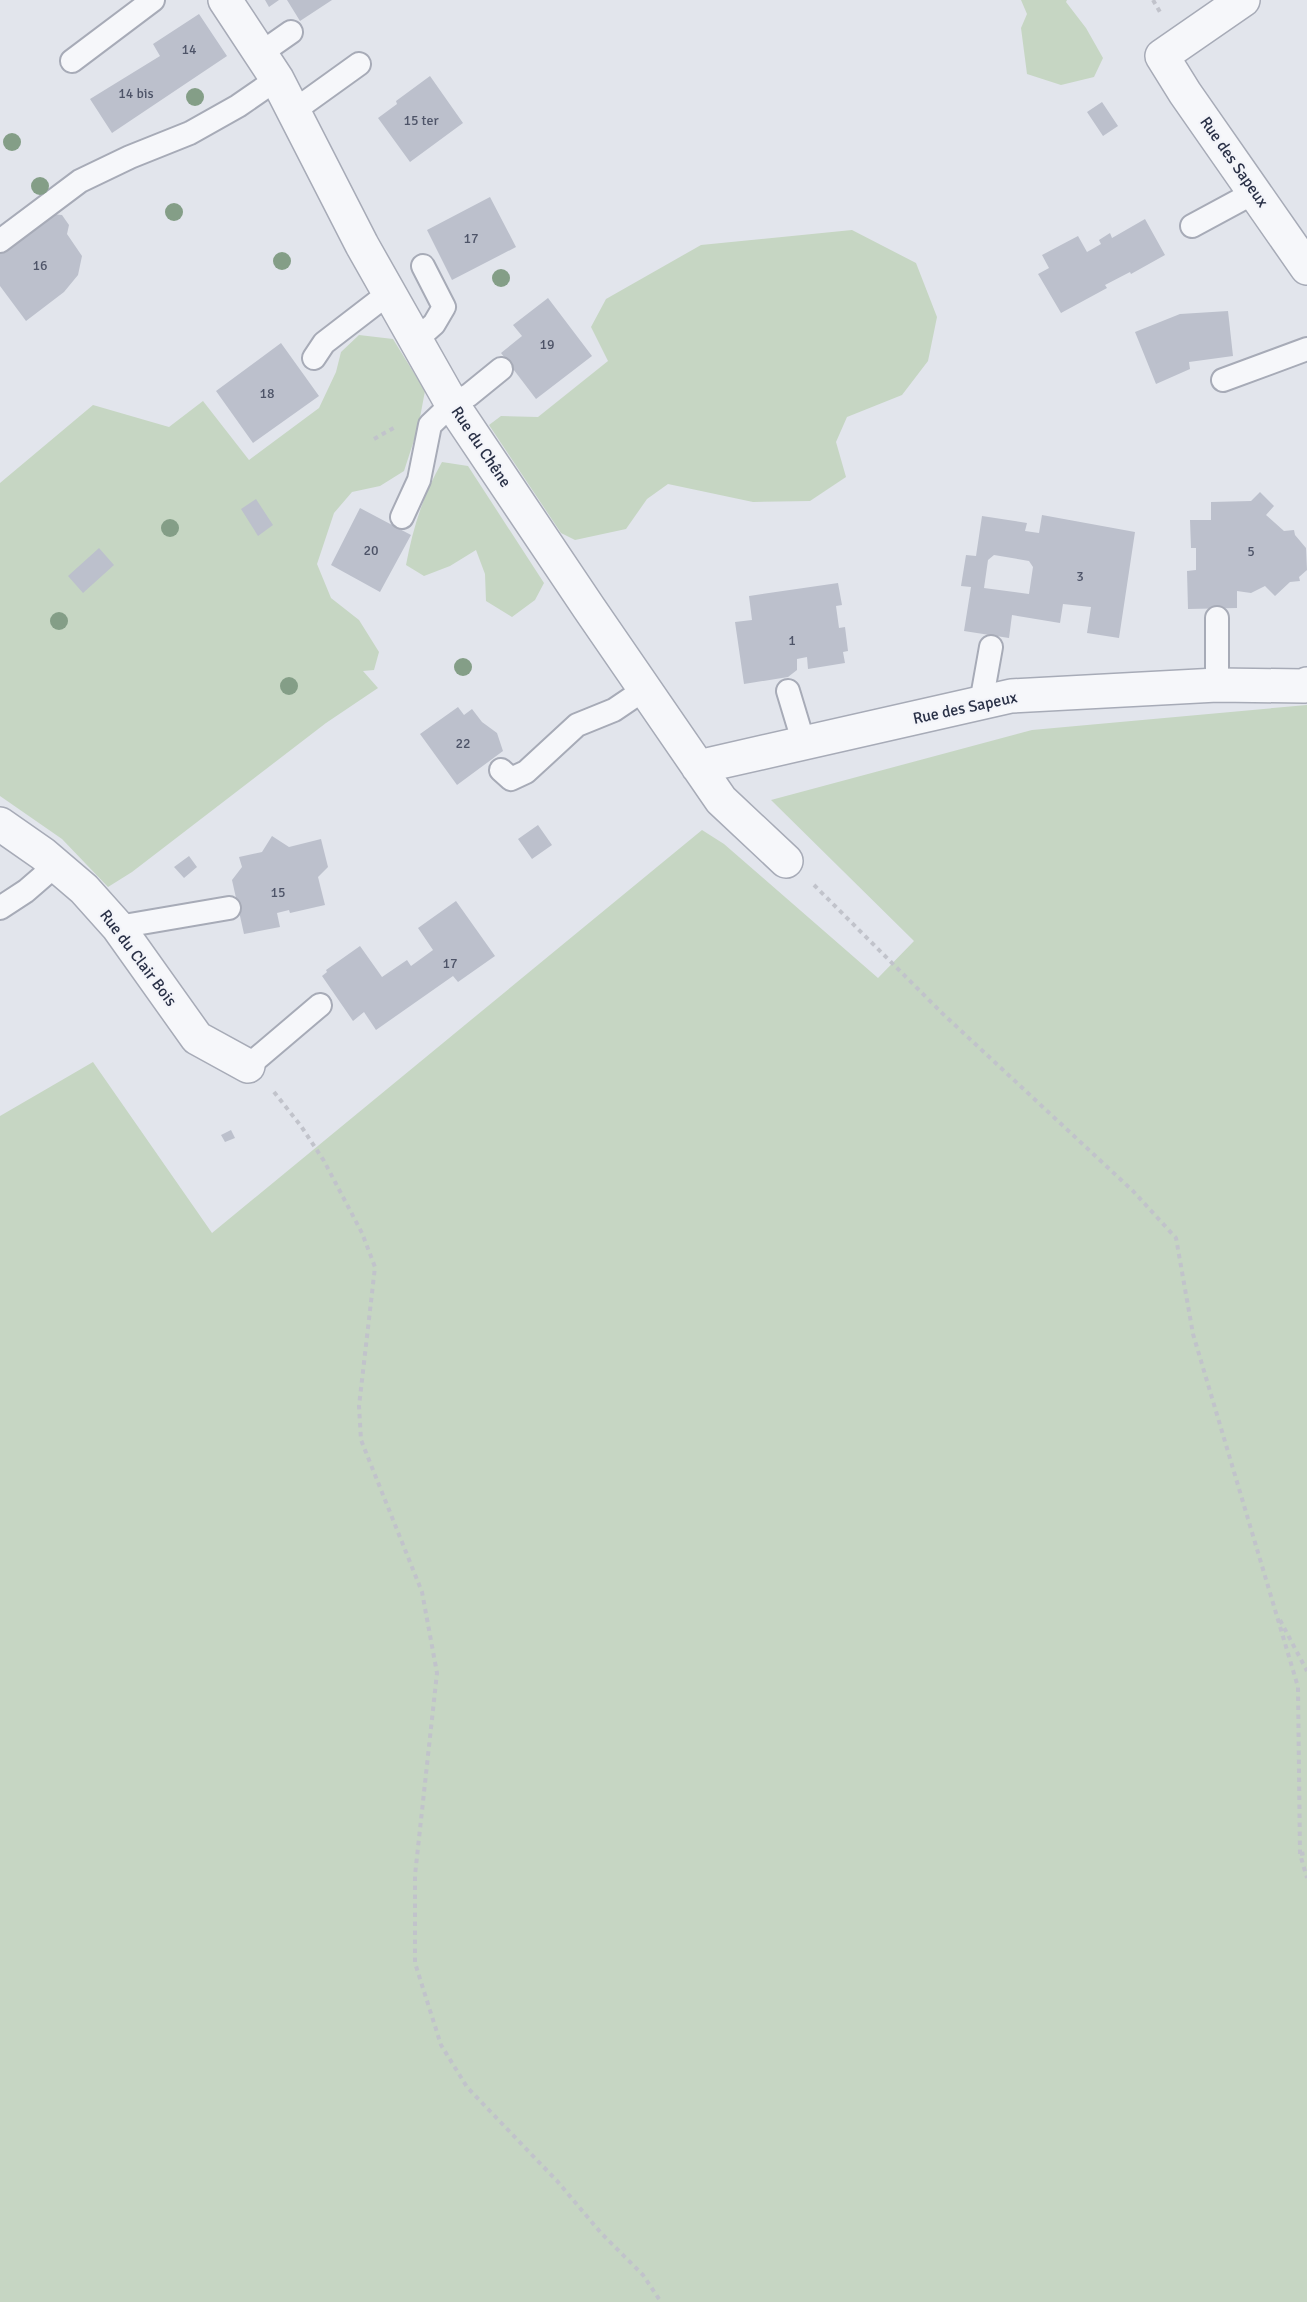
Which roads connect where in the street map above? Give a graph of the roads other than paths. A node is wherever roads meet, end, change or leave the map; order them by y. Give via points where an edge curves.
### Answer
1 (153, 0) edge
2 (225, 0) edge
3 (1243, 0) edge
4 (291, 32) dead end
5 (72, 61) dead end
6 (358, 64) dead end
7 (269, 66) junction
8 (295, 110) junction
9 (1255, 192) junction
10 (1192, 226) dead end
11 (0, 242) edge
12 (423, 266) dead end
13 (1307, 268) edge
14 (389, 293) junction
15 (416, 340) junction
16 (1307, 349) edge
17 (314, 358) dead end
18 (501, 369) dead end
19 (1223, 380) dead end
20 (452, 404) junction
21 (402, 517) dead end
22 (1217, 618) dead end
23 (991, 646) dead end
24 (1307, 684) edge
25 (1217, 685) junction
26 (645, 689) junction
27 (788, 691) dead end
28 (981, 703) junction
29 (804, 744) junction
30 (698, 767) junction
31 (501, 770) dead end
32 (0, 824) edge
33 (786, 861) road end
34 (56, 865) junction
35 (0, 908) edge
36 (229, 908) dead end
37 (118, 927) junction
38 (320, 1005) dead end
39 (248, 1066) joint

1 - 5 lane
2 - 7 street, Rue du Chêne
3 - 9 street, Rue des Sapeux via 1162,56
4 - 7 lane
6 - 8 lane
7 - 8 street, Rue du Chêne
7 - 11 lane via 238,106 190,133 80,182
8 - 14 street, Rue du Chêne
9 - 10 lane
9 - 13 street, Rue des Sapeux
12 - 15 lane via 444,307 434,324
14 - 15 street, Rue du Chêne
14 - 17 lane via 324,343
15 - 20 street, Rue du Chêne
16 - 19 lane
18 - 20 lane
20 - 21 lane via 430,425 418,480
20 - 26 street, Rue du Chêne
22 - 25 lane
23 - 28 lane
24 - 25 street, Rue des Sapeux
25 - 28 street, Rue des Sapeux via 1011,696
26 - 30 street, Rue du Chêne
26 - 31 lane via 614,710 577,725 526,772 511,778
27 - 29 lane
28 - 29 street, Rue des Sapeux
29 - 30 street, Rue des Sapeux
30 - 33 street, Rue du Chêne via 721,800
32 - 34 street, Rue du Clair Bois
34 - 35 lane
34 - 37 street, Rue du Clair Bois
36 - 37 lane
37 - 39 street, Rue du Clair Bois via 197,1038
38 - 39 lane

